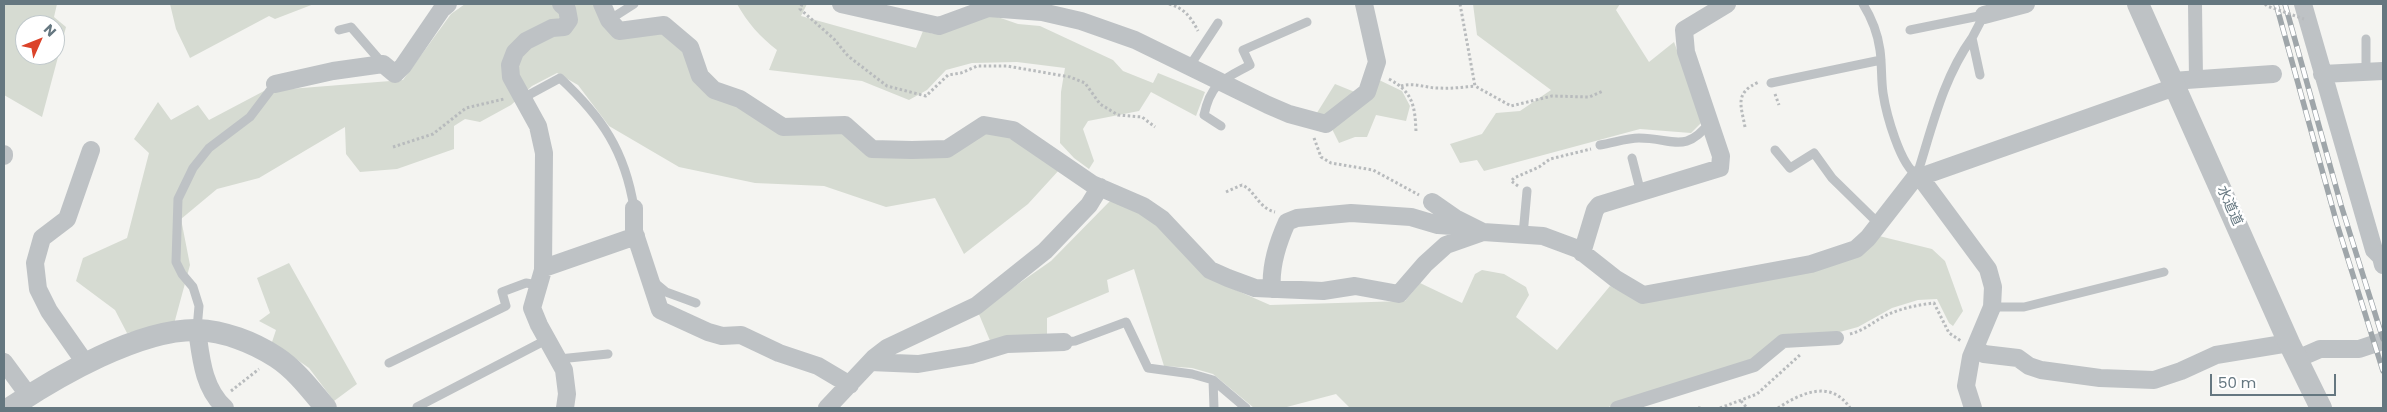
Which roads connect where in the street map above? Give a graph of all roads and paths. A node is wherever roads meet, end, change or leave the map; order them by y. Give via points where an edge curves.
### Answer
1 (448, 4) edge
2 (561, 4) edge
3 (602, 4) edge
4 (634, 4) edge
5 (802, 4) edge
6 (1169, 4) edge
7 (1364, 4) edge
8 (1460, 4) edge
9 (1727, 4) edge
10 (1863, 4) edge
11 (2026, 4) edge
12 (2138, 4) edge
13 (2195, 4) edge
14 (2265, 4) edge
15 (849, 5) edge
16 (974, 8) edge
17 (1042, 8) edge
18 (2303, 11) edge
19 (1984, 15) junction
20 (609, 20) junction
21 (1307, 22) dead end
22 (1218, 23) dead end
23 (339, 30) dead end
24 (1910, 30) dead end
25 (1199, 34) dead end
26 (1972, 38) junction
27 (2366, 39) dead end
28 (1881, 60) junction
29 (383, 64) junction
30 (1189, 67) junction
31 (1374, 72) junction
32 (2375, 72) edge
33 (2273, 74) dead end
34 (2322, 74) junction
35 (1980, 75) dead end
36 (1219, 82) junction
37 (1760, 82) dead end
38 (1771, 83) dead end
39 (2181, 83) junction
40 (275, 84) joint
41 (1401, 86) junction
42 (1475, 86) junction
43 (1603, 91) dead end
44 (522, 98) junction
45 (1289, 114) junction
46 (1711, 121) junction
47 (1221, 126) dead end
48 (1306, 126) joint
49 (1155, 127) dead end
50 (1745, 127) dead end
51 (1416, 132) dead end
52 (1600, 145) joint
53 (393, 147) dead end
54 (91, 150) dead end
55 (1774, 150) dead end
56 (1632, 158) dead end
57 (1918, 176) junction
58 (1100, 187) junction
59 (1527, 191) joint
60 (1226, 192) dead end
61 (1640, 193) junction
62 (1432, 202) joint
63 (634, 208) joint
64 (1298, 218) junction
65 (1879, 224) junction
66 (1479, 230) junction
67 (1522, 235) junction
68 (636, 236) junction
69 (1582, 253) junction
70 (2383, 265) edge
71 (544, 268) junction
72 (2164, 272) dead end
73 (651, 280) junction
74 (539, 285) junction
75 (1272, 289) junction
76 (696, 303) dead end
77 (1992, 307) junction
78 (197, 330) junction
79 (1837, 338) joint
80 (548, 339) junction
81 (1818, 339) junction
82 (1064, 342) joint
83 (2375, 343) edge
84 (1975, 348) junction
85 (2293, 351) junction
86 (608, 354) dead end
87 (276, 357) junction
88 (559, 359) junction
89 (4, 362) edge
90 (870, 362) junction
91 (389, 363) dead end
92 (86, 364) junction
93 (1213, 380) junction
94 (850, 386) junction
95 (29, 396) junction
96 (1741, 400) junction
97 (221, 405) edge
98 (2315, 406) edge
99 (416, 407) edge
100 (10, 408) edge
101 (326, 408) edge
102 (565, 408) edge
103 (827, 408) edge
104 (1214, 408) edge
105 (1246, 408) edge
106 (1617, 408) edge
107 (1720, 408) edge
108 (1747, 408) edge
109 (1778, 408) edge
110 (1850, 408) edge
111 (1973, 408) edge

1 - 29 street via 403,66 394,74
2 - 44 street via 567,9 569,20 564,27 542,31 526,41 510,65 511,77
3 - 20 street
4 - 20 lane
5 - 49 path via 800,9 848,56 887,86 926,96 948,75 977,66 1008,66 1070,77 1085,83 1100,104 1118,116 1142,117
6 - 25 path via 1178,6 1192,18
7 - 31 street via 1377,62
8 - 42 path
9 - 46 street via 1684,30 1686,52
10 - 28 lane via 1869,14
11 - 19 street
12 - 39 street, 水道道
13 - 39 street
14 - 18 path, bridge
15 - 16 street via 939,26
16 - 17 street
17 - 30 street via 1135,40
18 - 34 street
19 - 24 lane
19 - 26 lane
20 - 58 street via 619,31 664,25 690,46 700,76 714,90 740,99 783,127 845,125 872,149 912,150 947,149 984,125 995,126 1013,130
21 - 36 lane via 1243,50 1250,65
22 - 30 lane
23 - 29 lane via 352,27
26 - 35 lane
26 - 57 lane via 1958,57 1942,97
27 - 32 lane
28 - 38 lane
28 - 57 lane via 1883,94 1898,146 1911,172
29 - 40 street
30 - 36 street
31 - 41 path
31 - 45 street via 1367,92 1326,124
32 - 34 street
33 - 39 street
34 - 70 street via 2374,250
36 - 45 street
36 - 47 lane via 1206,104 1204,115
37 - 50 path via 1742,94 1740,99
39 - 57 street
39 - 85 street, 水道道
40 - 78 lane via 250,117 209,148 193,168 178,199 176,262 193,287 200,306
41 - 42 path via 1411,83 1422,88
41 - 51 path via 1410,96 1415,111
42 - 43 path via 1511,106 1552,96 1589,97
44 - 53 path via 494,100 466,108 433,134
44 - 63 lane via 560,78 572,89 605,127 630,184
44 - 71 street via 538,126 544,152
45 - 48 street
46 - 52 lane via 1694,138 1676,144 1639,138
46 - 61 street via 1721,156 1720,168
48 - 62 path via 1321,157 1331,164 1373,170
52 - 59 path via 1550,159 1514,178 1511,182
54 - 92 street via 67,219 42,238 35,263 38,289 49,311
55 - 65 lane via 1790,168 1814,153 1832,178
56 - 61 lane
57 - 65 street
57 - 77 street via 1988,269 1993,287
58 - 75 street via 1143,206 1162,219 1210,270 1255,288
58 - 90 street via 1089,205 1045,251 976,306 887,348
59 - 67 lane
60 - 64 path via 1242,185 1248,187 1255,200 1271,211
61 - 69 street via 1599,205
62 - 66 street
63 - 68 street
64 - 66 street via 1351,213 1383,215
64 - 75 street via 1287,222 1283,232 1276,252
65 - 69 street via 1856,249 1811,264 1643,295 1616,280
66 - 67 street
66 - 75 street via 1446,245 1399,294 1355,286 1323,292
67 - 69 street via 1543,236
68 - 71 street
68 - 73 street
71 - 74 street
72 - 77 lane via 2024,307
73 - 76 lane via 666,292
73 - 94 street via 660,310 708,332 722,336 741,335 818,366
74 - 80 street via 532,308
74 - 91 lane via 526,283 502,292 506,306
77 - 84 street
78 - 87 street via 229,335
78 - 92 street via 144,339
78 - 97 street via 206,380
79 - 81 street
79 - 84 path via 1858,332 1883,317 1917,305 1934,303 1949,333
80 - 88 street
80 - 99 lane
81 - 96 path via 1758,394
81 - 106 street via 1783,341 1754,364
82 - 90 street via 1007,344 971,355 918,364
82 - 93 lane via 1126,322 1148,368
83 - 85 street via 2359,349
84 - 85 street via 1984,354 2018,358 2041,370 2100,378 2154,380 2216,355
84 - 111 street via 1966,386
85 - 98 street, 水道道
86 - 88 lane
87 - 97 path
87 - 101 street via 300,376
88 - 102 street via 567,394
89 - 95 street
90 - 94 street
92 - 95 street
93 - 104 lane
93 - 105 lane
94 - 103 street
95 - 100 street
96 - 107 path
96 - 108 path
109 - 110 path via 1816,391 1836,394

